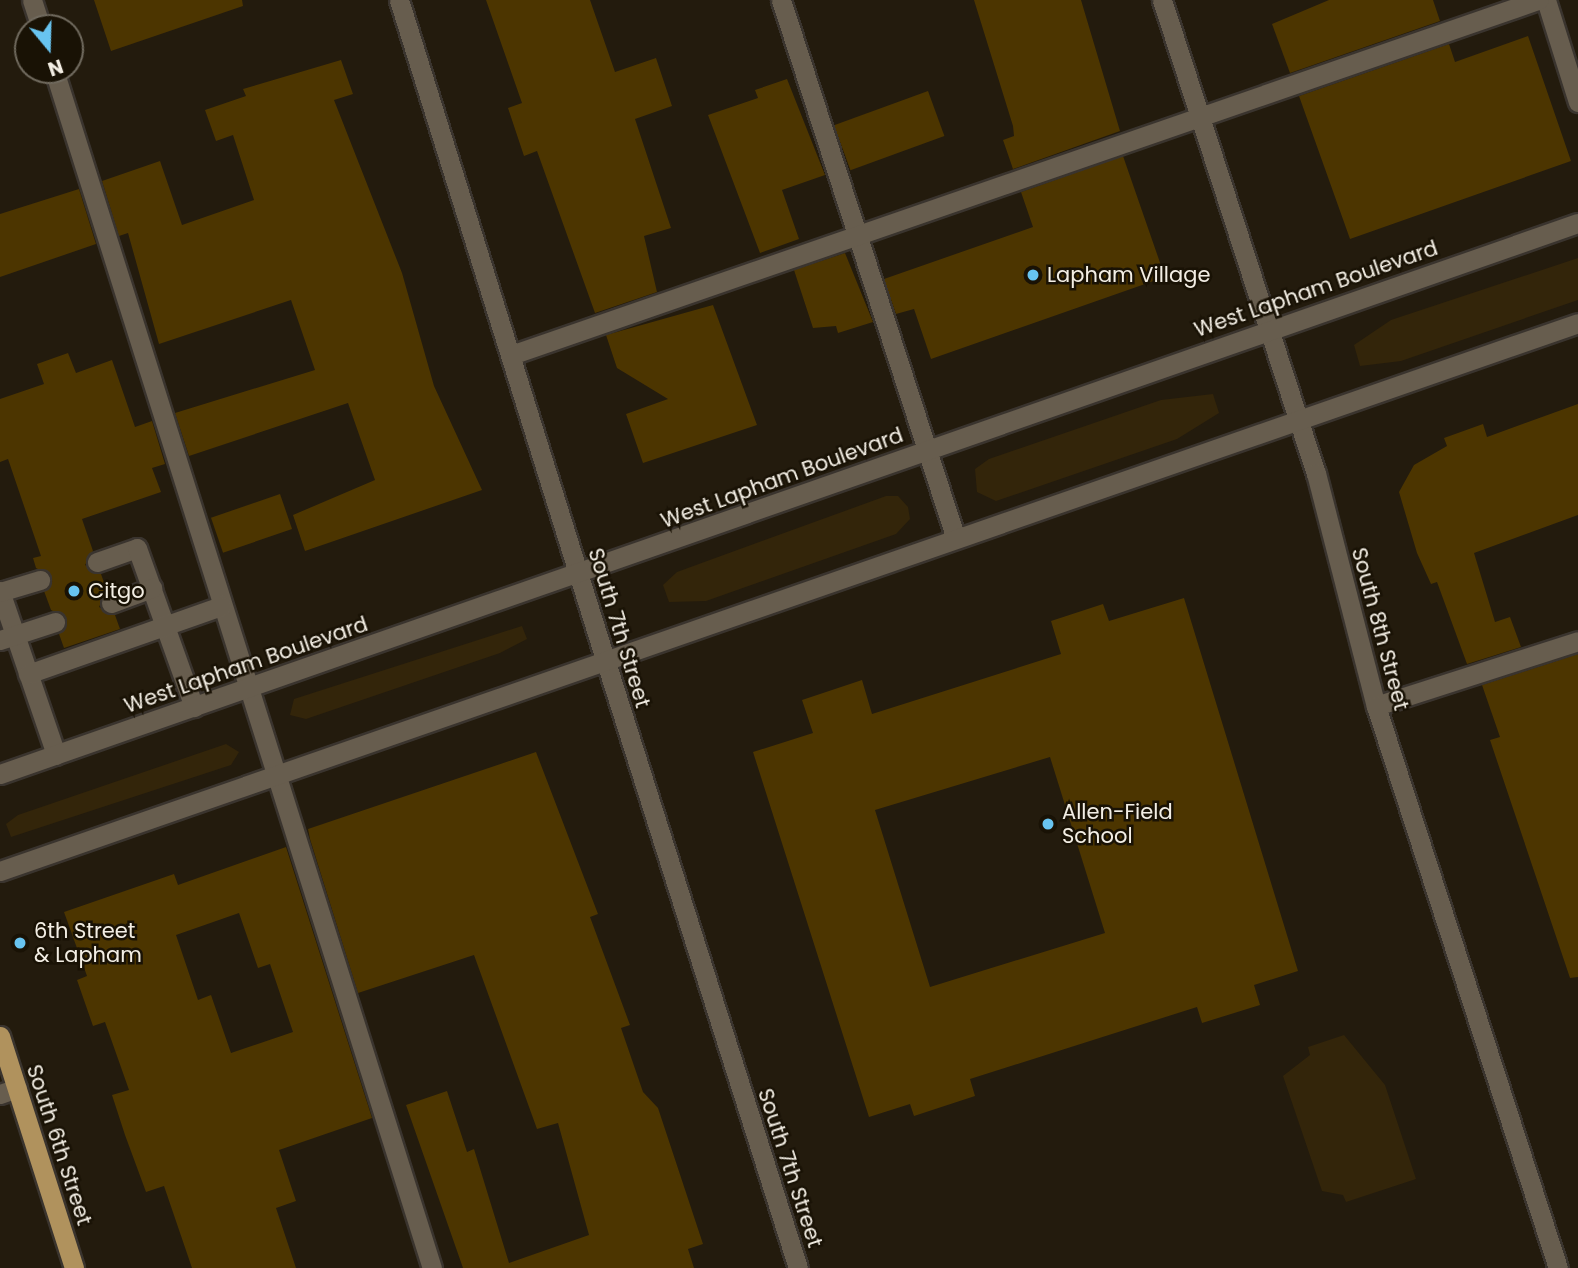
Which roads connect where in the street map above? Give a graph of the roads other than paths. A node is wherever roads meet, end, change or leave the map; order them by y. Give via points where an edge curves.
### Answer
1 (399, 0) edge
2 (781, 0) edge
3 (1162, 0) edge
4 (1538, 0) edge
5 (1546, 0) edge
6 (58, 84) edge
7 (1578, 102) edge
8 (1199, 120) junction
9 (1578, 223) edge
10 (858, 238) junction
11 (1578, 323) edge
12 (1268, 330) junction
13 (511, 355) junction
14 (1297, 417) junction
15 (927, 450) junction
16 (955, 536) junction
17 (97, 562) dead end
18 (579, 574) junction
19 (40, 580) dead end
20 (152, 588) junction
21 (0, 592) edge
22 (111, 603) dead end
23 (221, 606) junction
24 (55, 622) dead end
25 (166, 625) junction
26 (7, 637) edge
27 (1578, 642) edge
28 (605, 659) junction
29 (29, 674) junction
30 (247, 688) junction
31 (1376, 706) junction
32 (194, 707) junction
33 (56, 755) junction
34 (0, 774) edge
35 (275, 775) junction
36 (0, 871) edge
37 (0, 1036) edge
38 (8, 1091) edge
39 (74, 1268) edge
40 (432, 1268) edge
41 (798, 1268) edge
42 (1558, 1268) edge

1 - 13 street, South 7th Street
2 - 10 street
3 - 8 street, South 8th Street
4 - 8 street
5 - 7 street
6 - 23 street
8 - 10 street
8 - 12 street, South 8th Street
9 - 12 street, West Lapham Boulevard
10 - 13 street
10 - 15 street
11 - 14 street
12 - 14 street, South 8th Street
12 - 15 street, West Lapham Boulevard
13 - 18 street, South 7th Street
14 - 16 street
14 - 31 street, South 8th Street
15 - 16 street
15 - 18 street, West Lapham Boulevard
16 - 28 street
17 - 20 street via 137,548
18 - 28 street, South 7th Street
18 - 30 street, West Lapham Boulevard
19 - 21 street
20 - 22 street
20 - 25 street
21 - 26 street
23 - 25 street
23 - 30 street
24 - 26 street
25 - 29 street
25 - 32 street
26 - 29 street
27 - 31 street
28 - 35 street
28 - 41 street, South 7th Street
29 - 33 street
30 - 32 street, West Lapham Boulevard
30 - 35 street
31 - 42 street, South 8th Street
32 - 33 street, West Lapham Boulevard
33 - 34 street, West Lapham Boulevard
35 - 36 street
35 - 40 street
37 - 38 main road, South 6th Street
38 - 39 main road, South 6th Street

